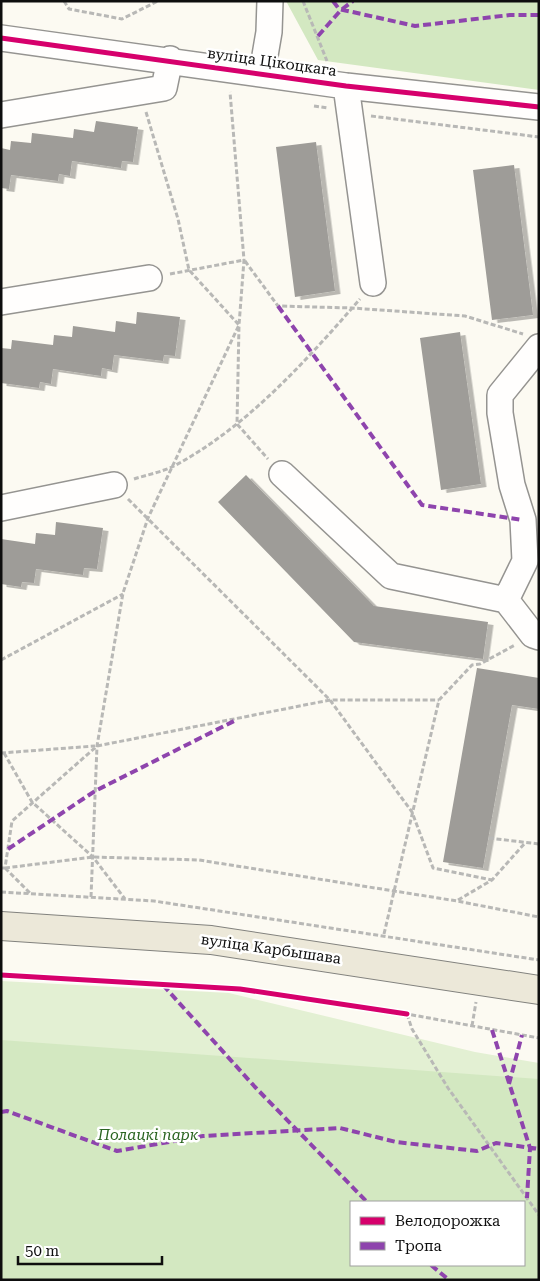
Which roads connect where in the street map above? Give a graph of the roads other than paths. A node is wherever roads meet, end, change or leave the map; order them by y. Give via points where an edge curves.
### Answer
1 (270, 1) edge
2 (1, 38) edge
3 (170, 60) junction
4 (262, 73) junction
5 (339, 85) junction
6 (539, 107) edge
7 (1, 115) edge
8 (149, 278) road end
9 (373, 283) road end
10 (1, 302) edge
11 (534, 341) edge
12 (282, 474) road end
13 (114, 485) road end
14 (1, 508) edge
15 (506, 600) junction
16 (536, 636) edge
17 (1, 926) edge
18 (539, 990) edge

1 - 4 street
2 - 3 street, вуліца Цікоцкага
3 - 4 street, вуліца Цікоцкага
3 - 7 street via 164,88
4 - 5 street, вуліца Цікоцкага
5 - 6 street, вуліца Цікоцкага
5 - 9 street via 351,113
8 - 10 street
11 - 15 street via 500,395 512,485 523,520 525,561
12 - 15 street via 391,576
13 - 14 street
15 - 16 street
17 - 18 main road, вуліца Карбышава via 212,940

